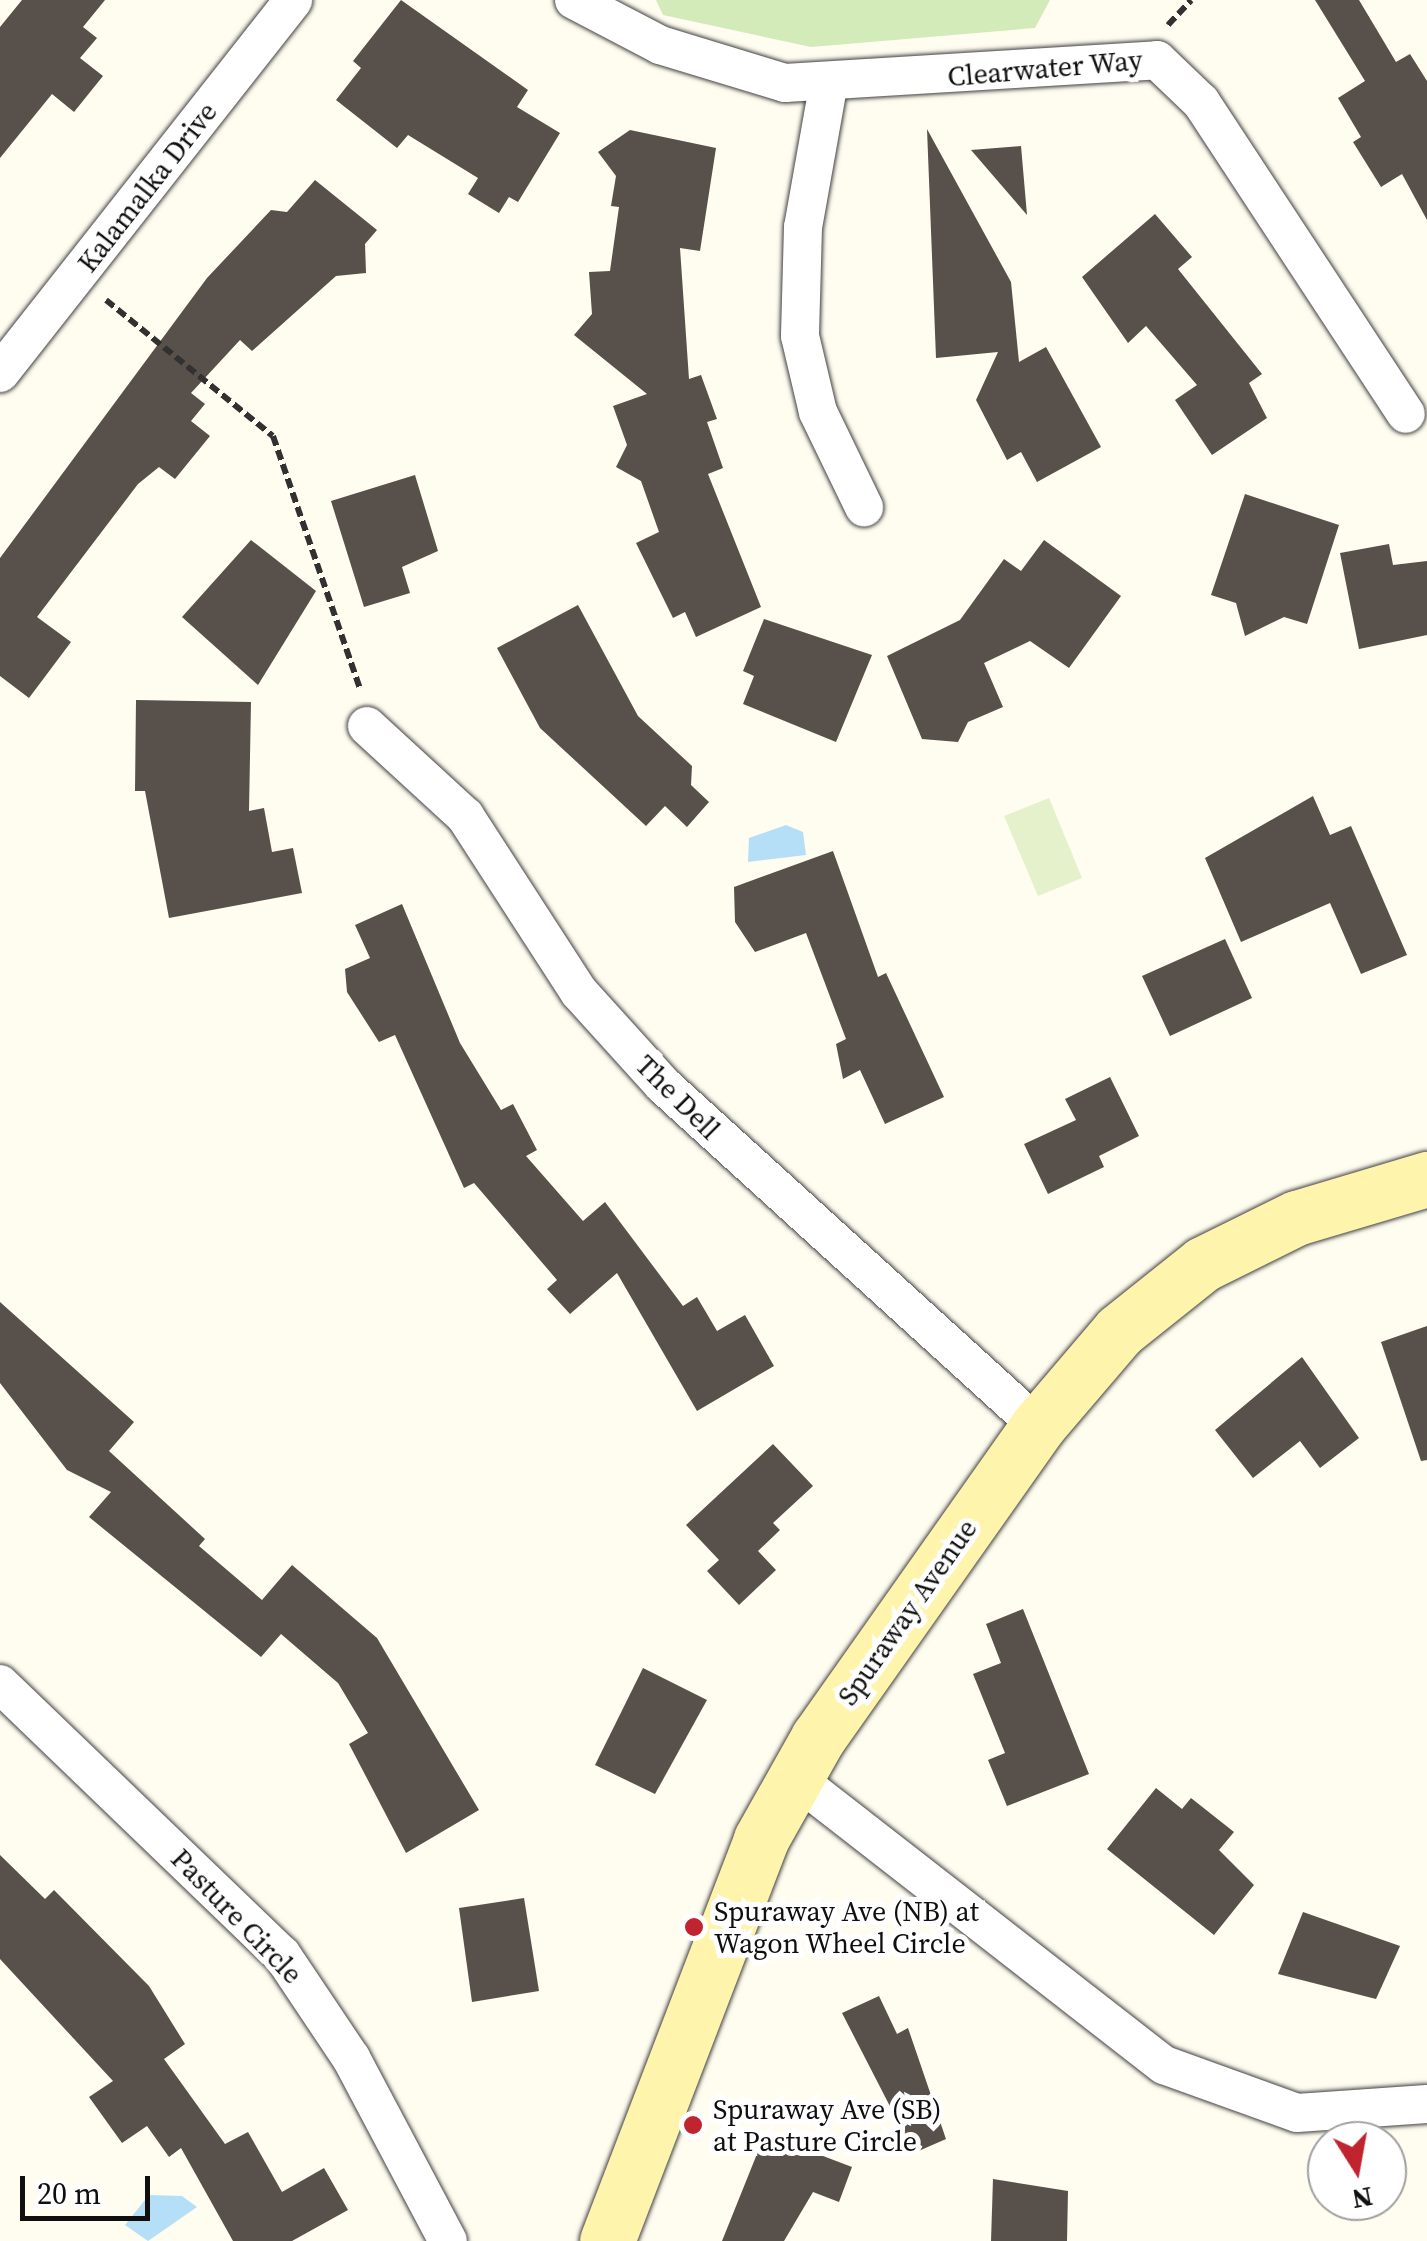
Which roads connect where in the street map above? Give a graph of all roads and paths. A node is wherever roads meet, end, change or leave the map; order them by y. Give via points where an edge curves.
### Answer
1 (293, 0) edge
2 (574, 0) edge
3 (828, 86) junction
4 (130, 321) dead end
5 (0, 374) edge
6 (1406, 414) dead end
7 (864, 508) dead end
8 (367, 726) joint
9 (1427, 1179) edge
10 (1038, 1426) junction
11 (0, 1684) edge
12 (795, 1778) junction
13 (1427, 2104) edge
14 (448, 2241) edge
15 (607, 2241) edge

1 - 5 street, Kalamalka Drive
2 - 3 street, Clearwater Way via 700,60
3 - 6 street, Clearwater Way via 1138,57 1171,66
3 - 7 street via 803,226 800,336 818,412
4 - 8 path via 273,436 357,672
8 - 10 street, The Dell via 466,816 579,992 662,1085
9 - 10 street, Spuraway Avenue via 1296,1218 1204,1264 1118,1330
10 - 12 street, Spuraway Avenue
11 - 14 street, Pasture Circle via 282,1955 351,2058
12 - 13 street via 1164,2065 1297,2113
12 - 15 street, Spuraway Avenue via 743,1877

